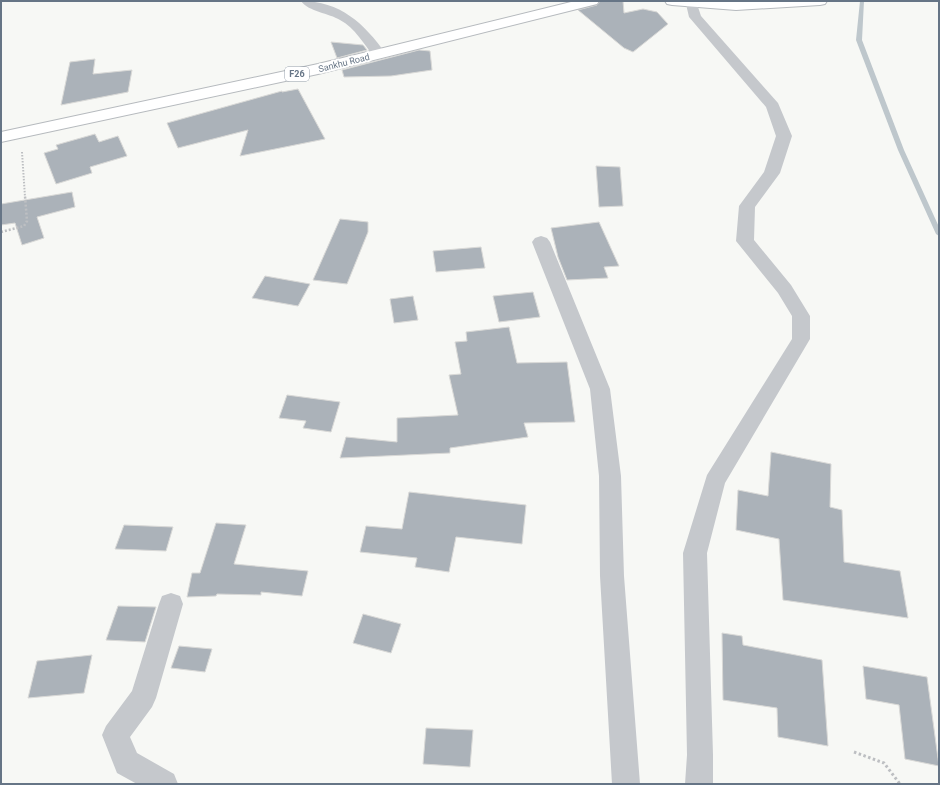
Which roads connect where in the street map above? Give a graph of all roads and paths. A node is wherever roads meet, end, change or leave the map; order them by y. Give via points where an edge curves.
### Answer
1 (307, 1) edge
2 (592, 1) edge
3 (672, 1) edge
4 (820, 1) edge
5 (692, 4) junction
6 (379, 54) junction
7 (20, 134) junction
8 (1, 137) edge
9 (1, 232) edge
10 (541, 242) dead end
11 (171, 604) dead end
12 (854, 752) dead end
13 (164, 784) edge
14 (626, 784) edge
15 (698, 784) edge
16 (900, 784) edge

1 - 6 street via 344,16 359,29
2 - 6 main road, Sankhu Road / F26
3 - 5 main road
4 - 5 main road via 736,6
5 - 15 street via 694,17 773,106 784,136 772,173 747,206 745,241 786,289 801,316 801,339 715,481 695,553 700,755
6 - 7 main road, Sankhu Road / F26
7 - 8 main road, Sankhu Road / F26
7 - 9 path via 27,221 24,226
10 - 14 street via 600,389 610,476 612,576
11 - 13 street via 143,698 115,735 127,763
12 - 16 path via 884,763

